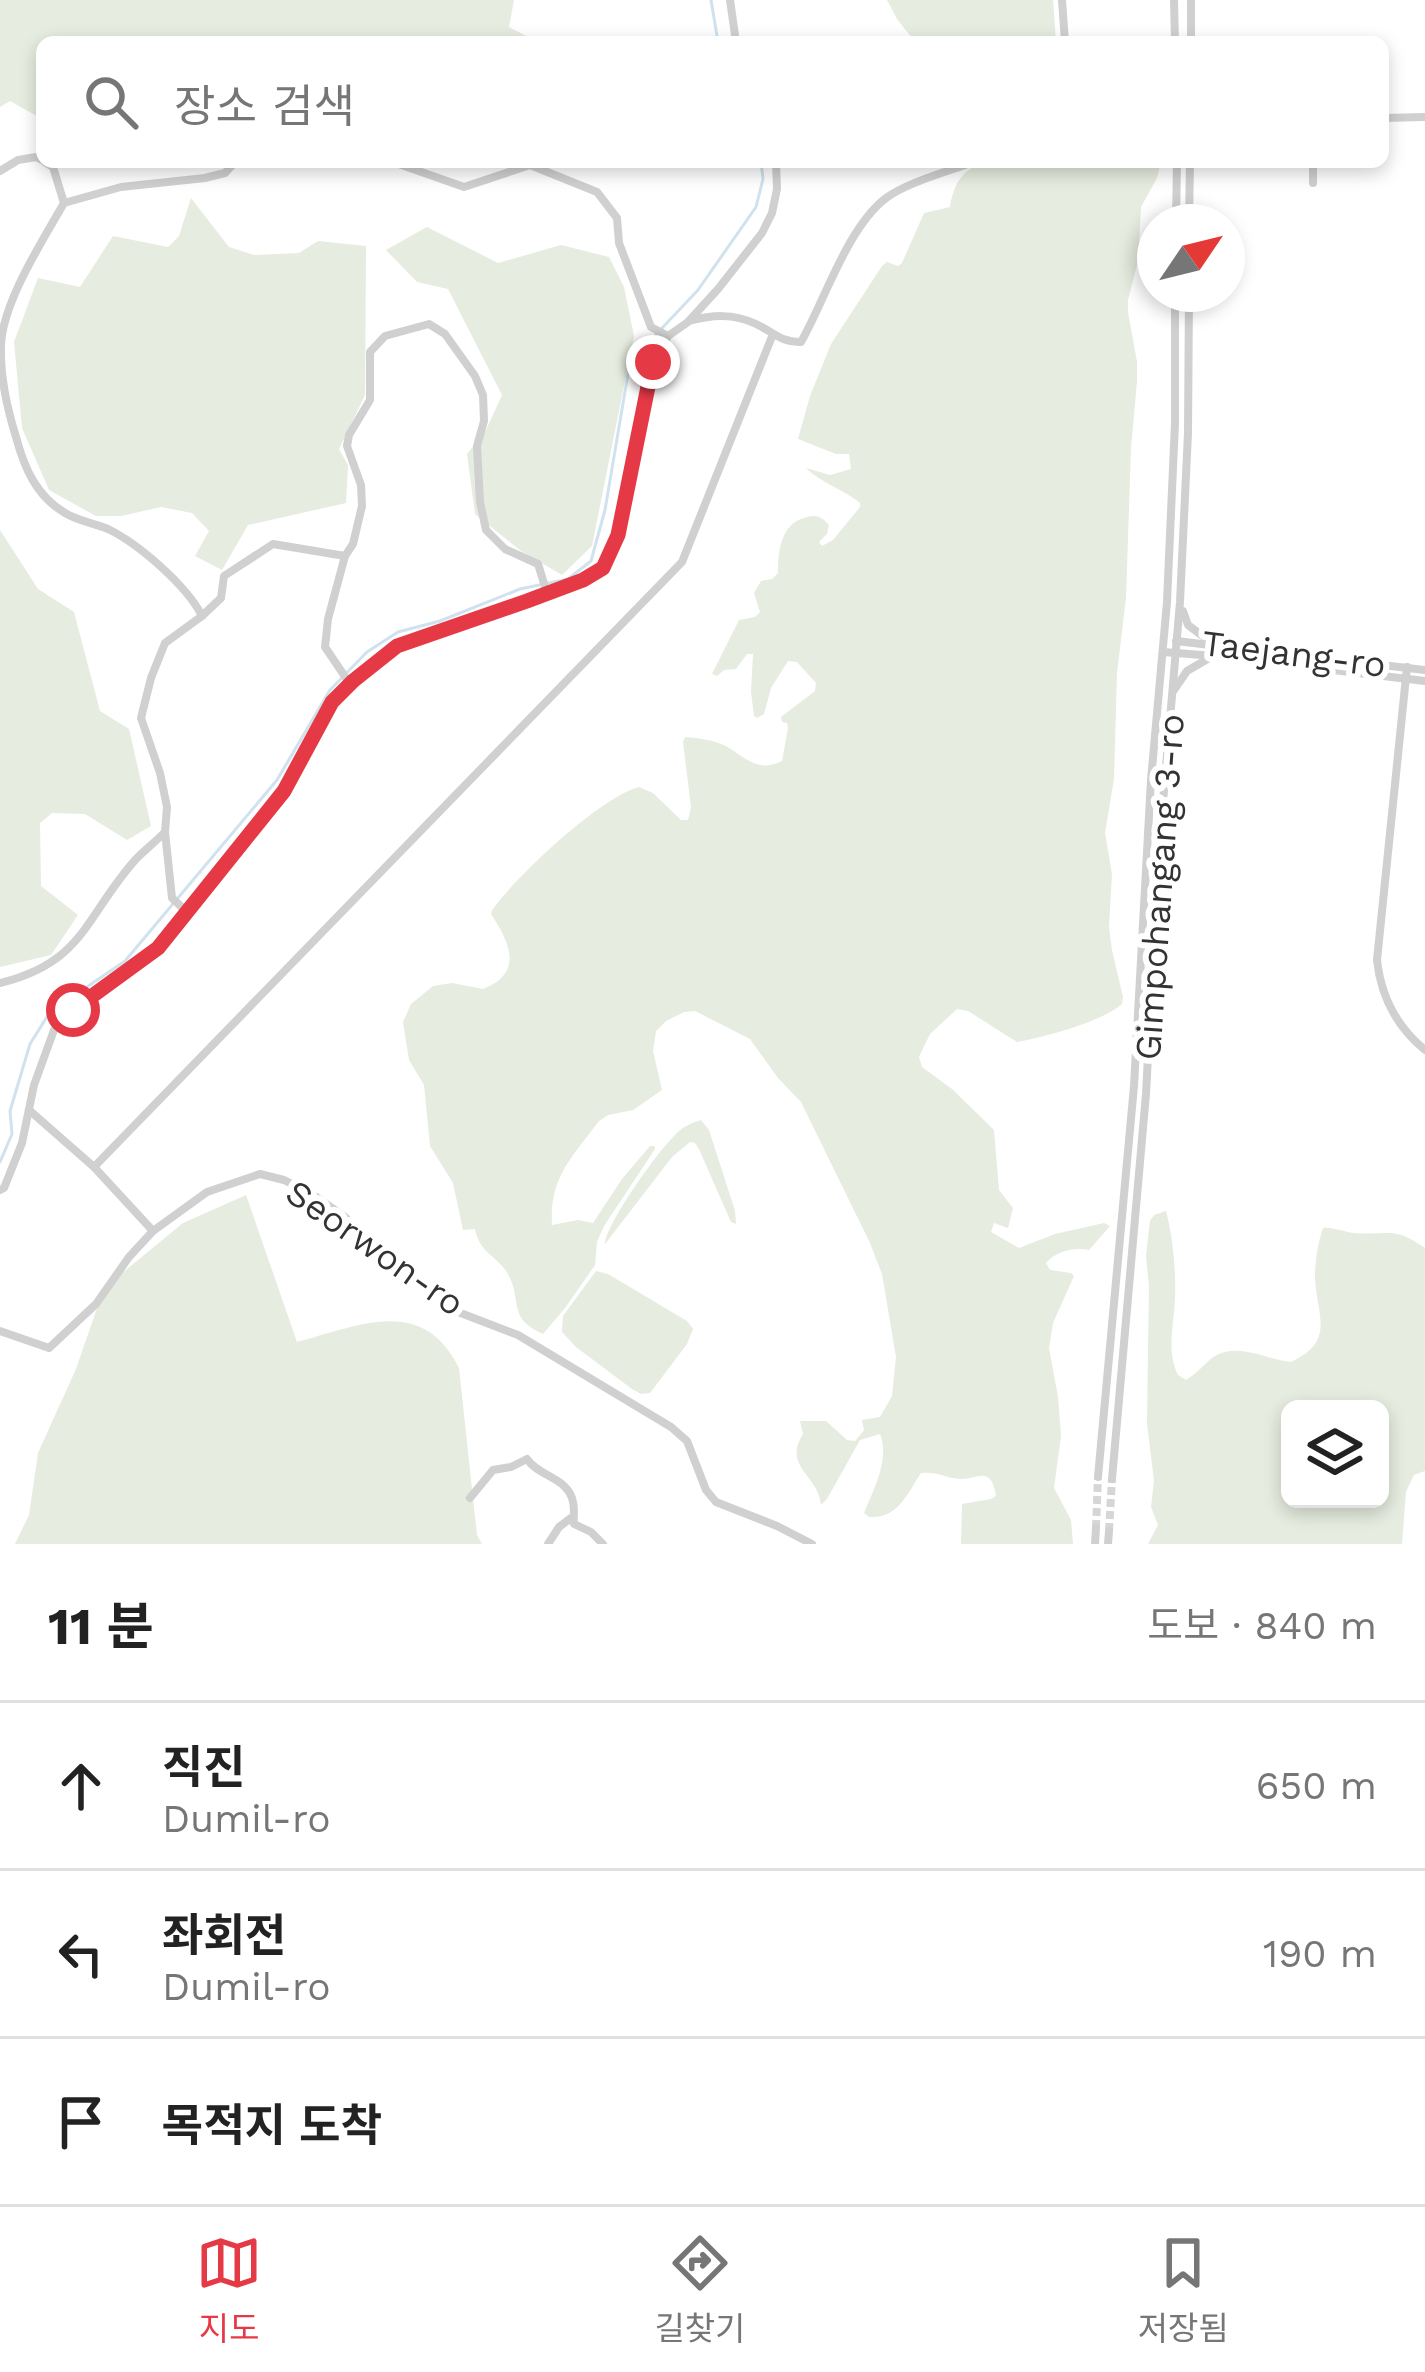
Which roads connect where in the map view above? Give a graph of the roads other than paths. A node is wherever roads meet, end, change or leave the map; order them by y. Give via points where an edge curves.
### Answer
1 (730, 0) edge
2 (1062, 0) edge
3 (1174, 0) edge
4 (1190, 0) edge
5 (735, 36) edge
6 (1065, 36) edge
7 (1175, 36) edge
8 (1191, 36) edge
9 (1389, 118) edge
10 (1425, 118) edge
11 (36, 157) edge
12 (53, 168) edge
13 (230, 168) edge
14 (410, 168) edge
15 (521, 168) edge
16 (537, 168) edge
17 (776, 168) edge
18 (957, 168) edge
19 (1177, 168) edge
20 (1190, 168) edge
21 (1313, 168) edge
22 (0, 171) edge
23 (1313, 183) dead end
24 (64, 203) junction
25 (1176, 204) edge
26 (1190, 204) edge
27 (1175, 312) edge
28 (1189, 312) edge
29 (688, 322) junction
30 (662, 333) junction
31 (773, 334) junction
32 (345, 556) junction
33 (546, 587) junction
34 (1180, 602) junction
35 (202, 616) junction
36 (1164, 639) junction
37 (1177, 640) junction
38 (1213, 644) junction
39 (1163, 652) junction
40 (1176, 653) junction
41 (1215, 656) junction
42 (1407, 667) junction
43 (1425, 670) edge
44 (346, 678) junction
45 (1406, 679) junction
46 (1425, 682) edge
47 (1173, 692) junction
48 (165, 832) junction
49 (179, 905) junction
50 (0, 983) edge
51 (1425, 1050) edge
52 (28, 1110) junction
53 (94, 1167) junction
54 (0, 1190) edge
55 (153, 1231) junction
56 (0, 1331) edge
57 (1098, 1477) tunnel mouth
58 (1112, 1479) tunnel mouth
59 (470, 1498) dead end
60 (572, 1516) junction
61 (1096, 1528) tunnel mouth
62 (1109, 1531) tunnel mouth
63 (548, 1544) edge
64 (603, 1544) edge
65 (812, 1544) edge
66 (1095, 1544) edge
67 (1108, 1544) edge

1 - 5 street
2 - 6 street
3 - 7 street
4 - 8 street
9 - 10 street
11 - 22 street
12 - 24 street
13 - 24 street
14 - 15 street via 464,187
16 - 30 street via 596,192 617,218 651,327
17 - 29 street via 762,233
18 - 31 street via 884,199 836,266 801,342
19 - 25 street
20 - 26 street
21 - 23 street
24 - 35 street via 15,290 1,341 6,399 26,470 65,513 139,550
27 - 36 street, Gimpohangang 3-ro
28 - 34 street, Gimpohangang 3-ro
29 - 30 street
29 - 31 street via 716,314
30 - 33 street via 618,535 603,568
31 - 53 street via 682,562
32 - 33 street via 362,506 347,446 370,400 370,352 385,336 429,324 445,334 483,395 477,446 486,530 538,563
32 - 35 street via 273,544 224,576 221,598
32 - 44 street via 325,647
33 - 44 street via 397,646
34 - 37 street, Gimpohangang 3-ro
34 - 38 street via 1188,625
35 - 48 street via 165,644 141,718 167,806
36 - 37 street, Taejang-ro
36 - 39 street, Gimpohangang 3-ro
37 - 38 street, Taejang-ro
37 - 40 street, Gimpohangang 3-ro
38 - 42 street, Taejang-ro
39 - 40 street
39 - 57 street, Gimpohangang 3-ro
40 - 41 street
40 - 47 street, Gimpohangang 3-ro
41 - 45 street
41 - 47 street via 1187,670
42 - 43 street, Taejang-ro
42 - 45 street
44 - 49 street via 284,791
45 - 46 street
45 - 51 street via 1377,960 1388,1005
47 - 58 street, Gimpohangang 3-ro
48 - 49 street
48 - 50 street via 64,955
49 - 52 street via 158,948 54,1030
52 - 53 street
52 - 54 street
53 - 55 street
55 - 56 street, Seorwon-ro via 49,1348
55 - 65 street, Seorwon-ro via 230,1183 260,1174 284,1180 345,1217 389,1265 458,1312 518,1335 680,1433 716,1502
59 - 60 street via 495,1468 525,1458 564,1486
60 - 63 street
60 - 64 street
61 - 66 street
62 - 67 street

